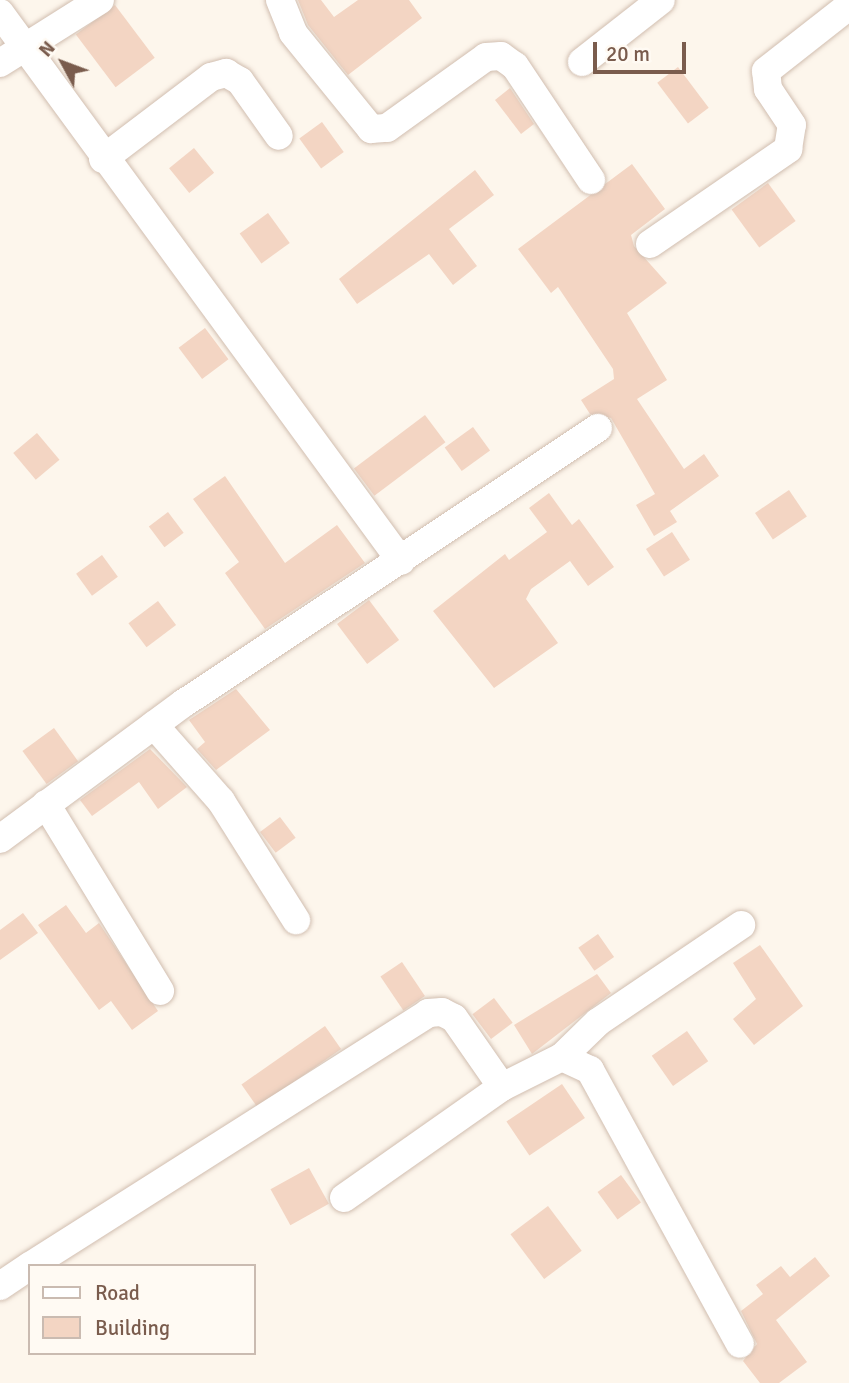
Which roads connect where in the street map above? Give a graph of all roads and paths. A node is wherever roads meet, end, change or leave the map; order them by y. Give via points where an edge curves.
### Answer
1 (100, 0) edge
2 (281, 0) edge
3 (661, 0) edge
4 (849, 5) edge
5 (0, 13) edge
6 (24, 48) junction
7 (582, 62) dead end
8 (0, 63) edge
9 (279, 136) dead end
10 (103, 159) junction
11 (592, 180) dead end
12 (650, 244) dead end
13 (598, 428) dead end
14 (401, 561) junction
15 (154, 724) junction
16 (46, 804) junction
17 (0, 839) edge
18 (296, 920) dead end
19 (741, 925) dead end
20 (160, 991) dead end
21 (562, 1057) junction
22 (502, 1087) junction
23 (344, 1198) dead end
24 (33, 1264) edge
25 (28, 1267) edge
26 (0, 1286) edge
27 (740, 1343) dead end

1 - 6 street
2 - 11 street via 293,33 371,129 387,128 486,57 501,56 516,66
3 - 7 street
4 - 12 street via 766,71 768,89 792,125 788,149
5 - 6 street
6 - 8 street
6 - 10 street
9 - 10 street via 240,81 226,73 211,77
10 - 14 street via 272,379
13 - 14 street
14 - 15 street
15 - 16 street
15 - 18 street via 220,801
16 - 17 street
16 - 20 street
19 - 21 street via 598,1022
21 - 22 street
21 - 27 street via 590,1070
22 - 23 street
22 - 24 street via 454,1018 428,1013
25 - 26 street

